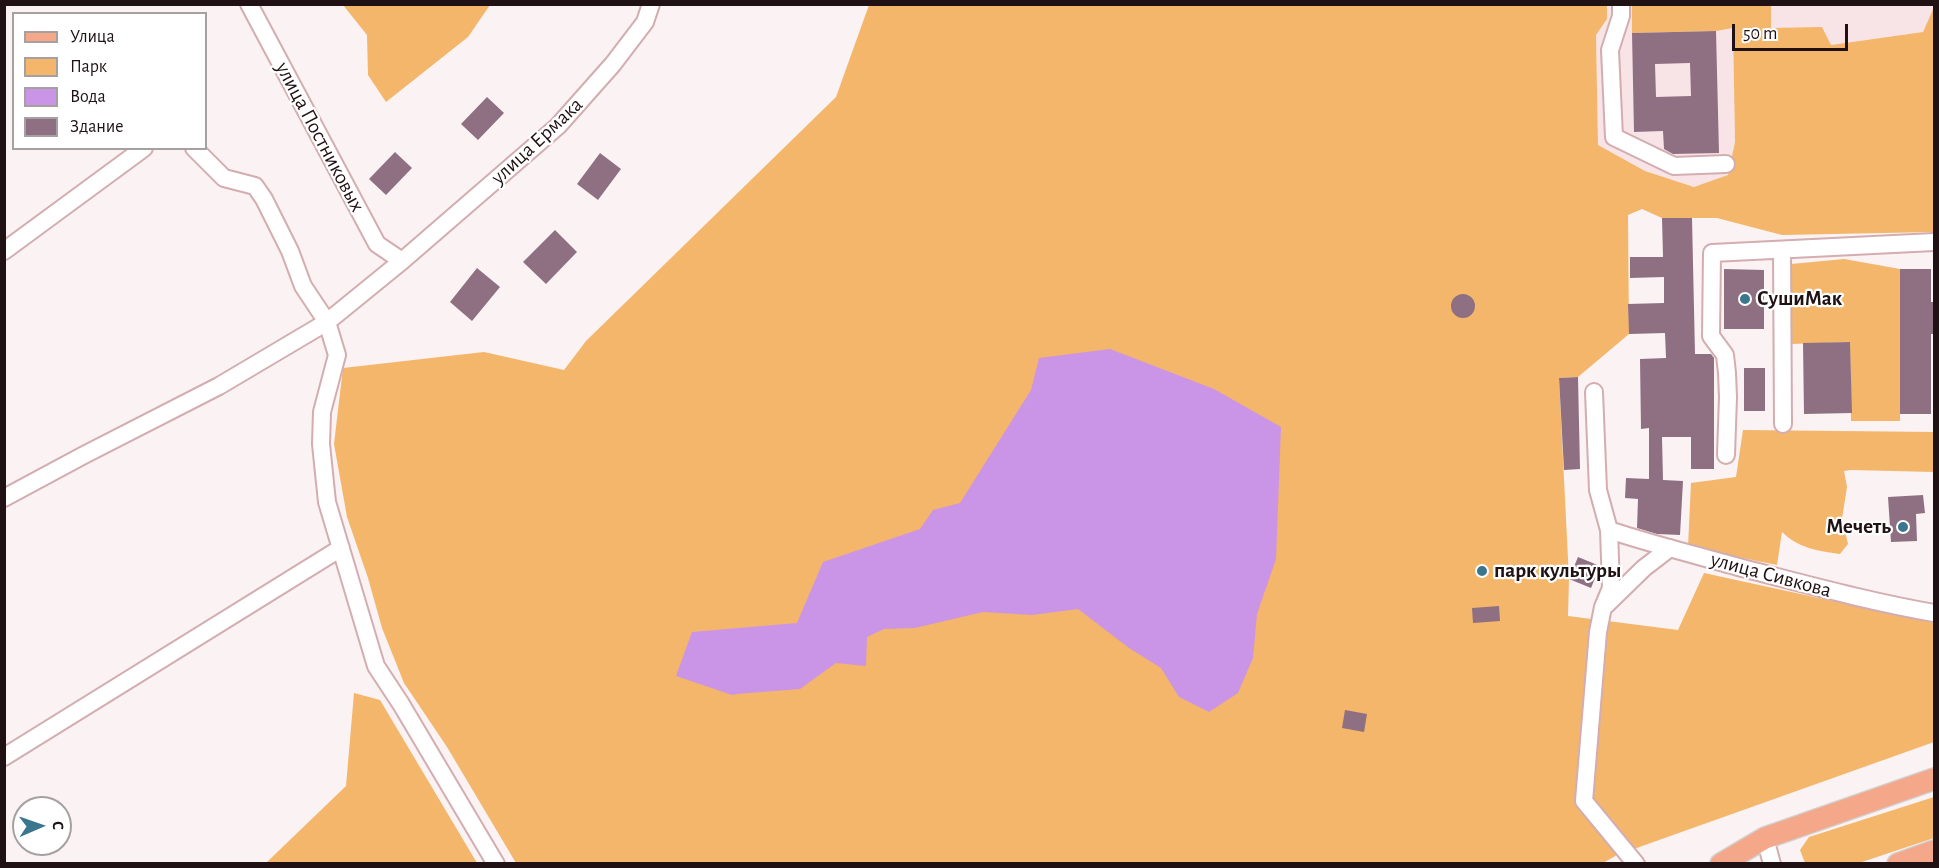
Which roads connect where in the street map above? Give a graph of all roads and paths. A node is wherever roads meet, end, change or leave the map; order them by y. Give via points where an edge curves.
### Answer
1 (249, 4) edge
2 (651, 4) edge
3 (1621, 4) edge
4 (141, 150) edge
5 (196, 150) edge
6 (1726, 164) dead end
7 (1935, 242) edge
8 (4, 251) edge
9 (1782, 251) junction
10 (402, 261) junction
11 (327, 322) junction
12 (1594, 392) dead end
13 (1783, 424) dead end
14 (1726, 455) dead end
15 (6, 498) edge
16 (1609, 530) junction
17 (341, 548) junction
18 (1670, 548) junction
19 (1603, 608) junction
20 (1935, 614) edge
21 (4, 757) edge
22 (1935, 779) edge
23 (1765, 838) junction
24 (1935, 851) edge
25 (496, 864) edge
26 (1636, 864) edge
27 (1721, 864) edge
28 (1772, 864) edge
29 (1898, 864) edge

1 - 10 street, улица Постниковых via 377,244
2 - 10 street, улица Ермака via 645,22 613,64 558,126
3 - 6 street via 1610,50 1614,137 1674,166
4 - 8 street
5 - 11 street via 224,178 255,186 290,251 303,286
7 - 9 street
9 - 13 street
9 - 14 street via 1712,253 1712,336 1725,355 1728,397
10 - 11 street, улица Ермака
11 - 15 street, улица Ермака via 219,386
11 - 17 street via 337,355 322,412 321,444 327,502
12 - 16 street via 1598,490
16 - 18 street, улица Сивкова
16 - 19 street via 1611,588
17 - 21 street
17 - 25 street via 376,666
18 - 19 street
18 - 20 street, улица Сивкова
19 - 26 street via 1584,801
22 - 23 main road
23 - 27 main road
23 - 28 street
24 - 29 main road

